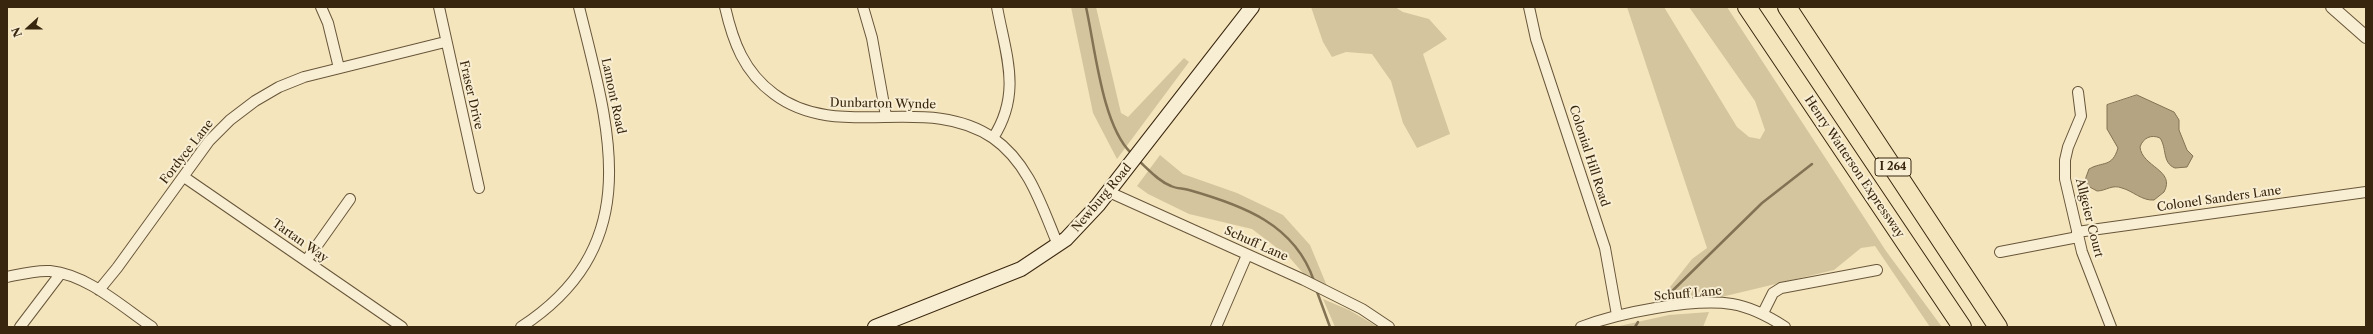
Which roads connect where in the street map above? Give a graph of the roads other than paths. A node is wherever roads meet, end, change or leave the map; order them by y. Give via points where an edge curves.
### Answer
1 (321, 7) edge
2 (439, 7) edge
3 (579, 7) edge
4 (725, 7) edge
5 (862, 7) edge
6 (997, 7) edge
7 (1252, 7) edge
8 (1529, 7) edge
9 (1735, 7) edge
10 (1787, 7) edge
11 (2332, 7) edge
12 (1751, 13) edge
13 (2366, 37) edge
14 (445, 42) junction
15 (339, 68) junction
16 (2078, 92) dead end
17 (886, 116) junction
18 (993, 138) junction
19 (184, 177) junction
20 (479, 188) dead end
21 (1109, 192) junction
22 (2366, 192) edge
23 (350, 199) dead end
24 (2077, 235) junction
25 (1058, 245) junction
26 (2000, 252) dead end
27 (1247, 255) junction
28 (306, 261) junction
29 (1877, 270) dead end
30 (61, 273) junction
31 (7, 277) edge
32 (99, 290) junction
33 (1763, 313) junction
34 (1617, 315) junction
35 (20, 327) edge
36 (152, 327) edge
37 (402, 327) edge
38 (521, 327) edge
39 (875, 327) edge
40 (1216, 327) edge
41 (1389, 327) edge
42 (1581, 327) edge
43 (1785, 327) edge
44 (1962, 327) edge
45 (1998, 327) edge
46 (2111, 327) edge

1 - 15 street via 328,23
2 - 14 street, Fraser Drive
3 - 38 street, Lamont Road via 607,124 610,173 607,204 595,246 583,269 565,291
4 - 17 street, Dunbarton Wynde via 734,41 744,62 759,82 779,98 800,109 821,115
5 - 17 street via 872,38
6 - 18 street via 1011,86 1009,104
7 - 21 main road, Newburg Road
8 - 34 street, Colonial Hill Road via 1536,39 1605,248
9 - 12 highway
10 - 45 highway, I 264
11 - 13 street
12 - 44 highway, Henry Watterson Expressway / I 264
14 - 15 street, Fordyce Lane
14 - 20 street, Fraser Drive
15 - 19 street, Fordyce Lane via 290,82 255,101 230,120 209,141
16 - 24 street, Allgeier Court via 2081,116 2068,146 2064,168 2066,189
17 - 18 street, Dunbarton Wynde via 946,118 966,124
18 - 25 street, Dunbarton Wynde via 1024,171
19 - 28 street, Tartan Way
19 - 32 street, Fordyce Lane
21 - 25 main road, Newburg Road via 1079,227
21 - 27 street, Schuff Lane
22 - 24 street, Colonel Sanders Lane
23 - 28 street
24 - 26 street, Colonel Sanders Lane
24 - 46 street, Allgeier Court
25 - 39 main road, Newburg Road via 1021,269
27 - 40 street
27 - 41 street, Schuff Lane via 1304,280 1368,313
28 - 37 street, Tartan Way
29 - 33 street via 1781,288 1773,294
30 - 31 street via 40,271
30 - 32 street
30 - 35 street
32 - 36 street
33 - 34 street, Schuff Lane via 1722,303
33 - 43 street, Schuff Lane
34 - 42 street, Schuff Lane

